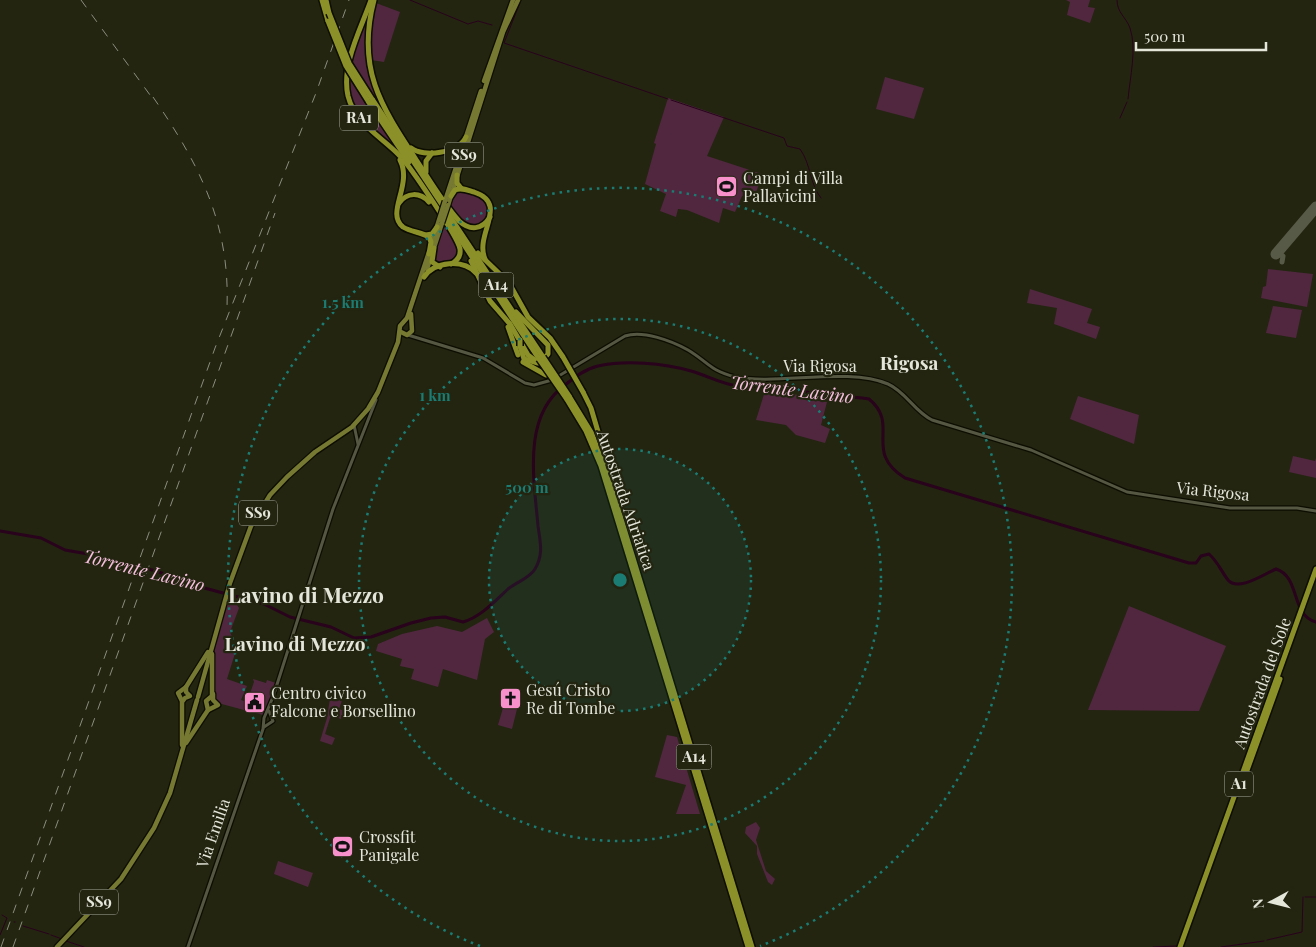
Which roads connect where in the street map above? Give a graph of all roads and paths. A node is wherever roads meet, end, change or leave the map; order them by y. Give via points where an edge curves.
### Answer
1 (322, 0) edge
2 (326, 0) edge
3 (373, 0) edge
4 (512, 0) edge
5 (518, 0) edge
6 (370, 100) junction
7 (397, 131) junction
8 (466, 137) junction
9 (379, 138) junction
10 (446, 150) junction
11 (433, 153) junction
12 (458, 162) junction
13 (457, 175) junction
14 (461, 188) junction
15 (451, 196) junction
16 (446, 203) junction
17 (397, 206) junction
18 (438, 212) junction
19 (490, 218) junction
20 (442, 222) junction
21 (437, 227) junction
22 (426, 235) junction
23 (434, 248) junction
24 (429, 254) junction
25 (475, 261) junction
26 (451, 264) junction
27 (489, 266) junction
28 (440, 267) junction
29 (424, 277) junction
30 (480, 280) junction
31 (497, 287) junction
32 (503, 316) junction
33 (528, 317) junction
34 (404, 322) junction
35 (411, 324) junction
36 (413, 329) junction
37 (405, 334) junction
38 (420, 337) junction
39 (541, 358) junction
40 (381, 386) junction
41 (378, 392) junction
42 (567, 397) junction
43 (356, 421) junction
44 (367, 422) junction
45 (344, 433) junction
46 (363, 434) junction
47 (356, 435) junction
48 (335, 438) junction
49 (357, 447) junction
50 (613, 494) junction
51 (1316, 511) edge
52 (1316, 569) edge
53 (1316, 577) edge
54 (1305, 604) junction
55 (215, 637) junction
56 (186, 687) junction
57 (212, 694) junction
58 (182, 702) junction
59 (208, 710) junction
60 (268, 710) junction
61 (266, 715) junction
62 (271, 715) junction
63 (264, 721) junction
64 (268, 724) junction
65 (263, 729) junction
66 (180, 760) junction
67 (57, 947) edge
68 (188, 947) edge
69 (748, 947) edge
70 (752, 947) edge
71 (1182, 947) edge

1 - 6 highway, Autostrada Adriatica / A14, bridge via 346,66
2 - 6 highway, Autostrada Adriatica / A14, bridge via 349,64
3 - 7 highway, RA1 via 368,50 373,82 381,105
3 - 9 highway, RA1 via 348,68 346,87 354,111
4 - 8 main road, SS9
5 - 13 main road, SS9 via 503,32
6 - 25 highway, Autostrada Adriatica / A14
6 - 31 highway, Autostrada Adriatica / A14
7 - 11 highway via 415,151
7 - 16 highway, RA1
8 - 10 highway via 459,146
8 - 12 main road, SS9
9 - 17 highway via 404,168 405,180
9 - 18 highway, RA1 via 405,161
10 - 11 highway
10 - 12 highway via 456,151
11 - 16 highway via 425,168
12 - 16 main road, SS9
13 - 14 highway
13 - 15 main road, SS9
14 - 15 highway
14 - 19 highway via 485,197 491,207
15 - 16 main road, SS9
16 - 19 highway via 458,221 468,228 482,226
16 - 20 main road, SS9, bridge
16 - 27 highway, RA1
17 - 18 highway via 407,196 418,195 426,198
17 - 22 highway via 402,226
18 - 20 highway, RA1
19 - 27 highway via 482,249
20 - 21 main road, SS9
20 - 23 main road, SS9
20 - 26 highway via 460,249 458,259
20 - 30 highway, RA1 via 470,260
21 - 22 highway via 432,234
21 - 24 main road, SS9
22 - 24 highway via 431,240
23 - 28 highway via 432,262
23 - 29 main road, SS9
24 - 34 main road, SS9
25 - 33 highway via 518,332 522,355 531,363 543,362 550,354 549,342
25 - 39 highway, Autostrada Adriatica / A14
26 - 28 highway
26 - 30 highway via 467,266
27 - 33 highway, RA1 via 511,287
28 - 29 highway via 429,270
29 - 35 main road, SS9
30 - 32 highway, RA1 via 490,301
31 - 32 highway via 547,343 547,356 538,361 530,358
31 - 39 highway, Autostrada Adriatica / A14
32 - 42 highway, bridge via 520,358 546,375
33 - 50 highway, bridge via 550,338 584,392 594,418
34 - 35 main road
34 - 37 main road, SS9 via 400,326
35 - 36 main road
36 - 37 main road, SS9
36 - 38 main road
37 - 38 main road, Via Rigosa
37 - 40 main road, SS9 via 398,342
38 - 51 main road, Via Rigosa via 484,358 525,383 538,385 552,380 625,336 643,334 680,346 716,372 735,377 878,380 898,389 921,414 935,422 1031,450 1127,492 1230,508
39 - 42 highway, Autostrada Adriatica / A14, bridge
40 - 41 main road, SS9
40 - 43 main road, SS9
41 - 43 main road, SS9
41 - 44 main road, Via Emilia
42 - 50 highway, Autostrada Adriatica / A14 via 597,446
42 - 69 highway, Autostrada Adriatica / A14 via 601,466
43 - 44 main road
43 - 45 main road, SS9
43 - 47 main road
43 - 48 main road, SS9
44 - 46 main road, Via Emilia
45 - 47 main road
45 - 48 main road, SS9
46 - 47 main road
46 - 49 main road, Via Emilia
47 - 49 main road
48 - 55 main road, SS9 via 287,476 251,526
49 - 60 main road, Via Emilia via 333,510
50 - 70 highway, Autostrada Adriatica / A14
52 - 54 highway, Autostrada del Sole / A1
53 - 54 highway, Autostrada del Sole / A1
54 - 71 highway, Autostrada del Sole / A1
55 - 56 main road
55 - 57 main road
55 - 66 main road, SS9
56 - 58 main road via 178,693
56 - 58 main road via 190,696
57 - 59 main road via 206,701
57 - 59 main road via 218,705
58 - 66 main road
59 - 66 main road via 188,740
60 - 61 main road, Via Emilia
60 - 62 main road
61 - 62 main road
61 - 63 main road, Via Emilia
62 - 64 main road, Via Emilia via 273,721
63 - 64 main road
63 - 65 main road, Via Emilia
64 - 65 main road, Via Emilia
65 - 68 main road, Via Emilia
66 - 67 main road, SS9 via 165,807 132,864

